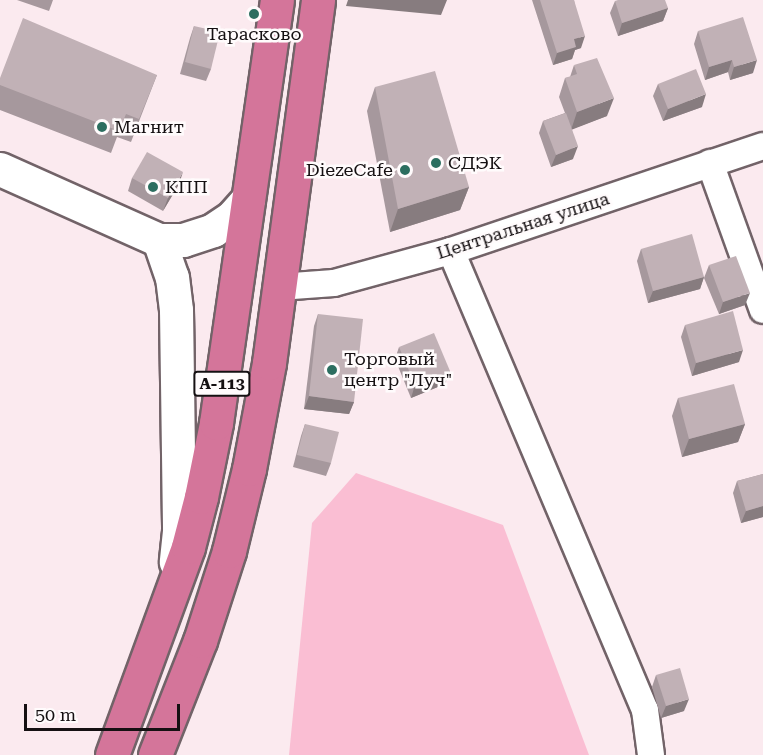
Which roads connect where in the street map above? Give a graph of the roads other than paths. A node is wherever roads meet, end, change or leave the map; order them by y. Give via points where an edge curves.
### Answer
1 (277, 0) edge
2 (318, 0) edge
3 (763, 146) edge
4 (710, 164) junction
5 (0, 169) edge
6 (248, 199) junction
7 (159, 240) junction
8 (451, 251) junction
9 (279, 287) junction
10 (763, 310) edge
11 (173, 590) junction
12 (112, 755) edge
13 (155, 755) edge
14 (651, 755) edge

1 - 6 highway, А-113
2 - 9 highway, А-113
3 - 4 street, Центральная улица
4 - 8 street, Центральная улица
4 - 10 street
5 - 7 street
6 - 7 street via 213,230 183,240
6 - 11 highway, А-113 via 216,423 201,497
7 - 11 street via 172,277 176,310 179,531
8 - 9 street, Центральная улица via 334,284
8 - 14 street via 645,710
9 - 13 highway, А-113 via 249,469 229,551 200,641
11 - 12 highway, А-113

